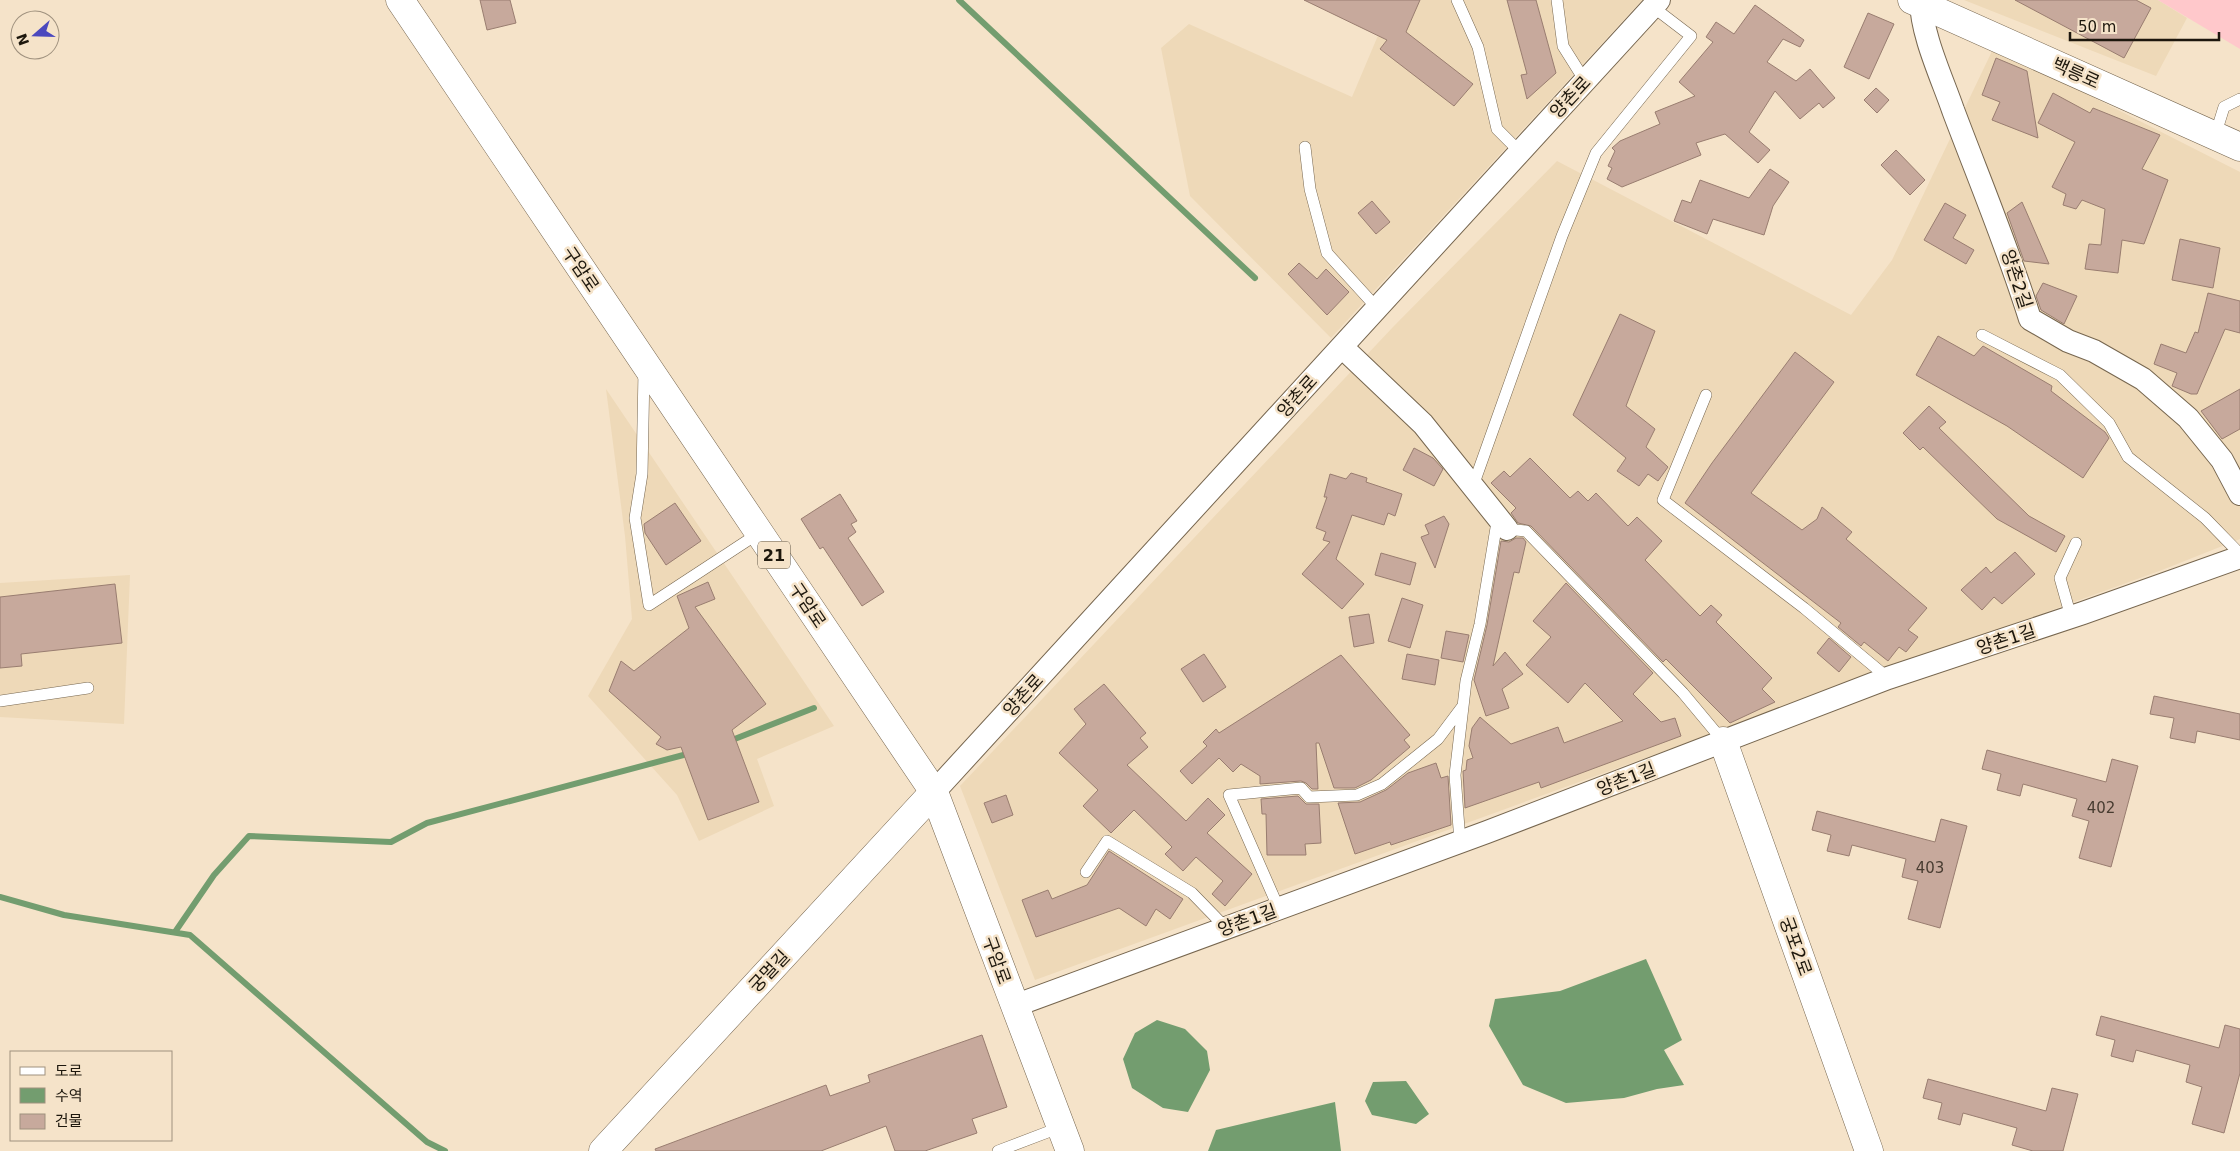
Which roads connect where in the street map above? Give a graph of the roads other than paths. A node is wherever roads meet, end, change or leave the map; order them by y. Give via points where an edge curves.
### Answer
1 (400, 0) edge
2 (1457, 0) edge
3 (1557, 0) edge
4 (1918, 1) edge
5 (1656, 3) edge
6 (1585, 81) junction
7 (2240, 99) edge
8 (2216, 136) junction
9 (1305, 147) dead end
10 (2240, 147) edge
11 (1520, 152) junction
12 (1377, 308) junction
13 (1982, 335) dead end
14 (1342, 347) junction
15 (644, 362) junction
16 (1706, 395) dead end
17 (1473, 486) junction
18 (2240, 494) edge
19 (1507, 529) junction
20 (759, 533) junction
21 (2076, 543) dead end
22 (2240, 555) edge
23 (2071, 617) junction
24 (1888, 678) junction
25 (88, 688) dead end
26 (0, 700) edge
27 (1464, 705) junction
28 (1723, 741) junction
29 (934, 792) junction
30 (1460, 842) junction
31 (1086, 872) dead end
32 (1279, 909) junction
33 (1226, 928) junction
34 (1014, 1006) junction
35 (1065, 1139) edge
36 (603, 1151) edge
37 (998, 1151) edge
38 (1869, 1151) edge

1 - 15 main road, 구암로 / 21
2 - 11 lane via 1478,47 1498,129
3 - 6 lane via 1562,46
4 - 8 main road, 백릉로
4 - 18 street, 양촌2길 via 1944,84 2014,267 2030,319 2143,379 2188,418 2222,460
5 - 6 street, 양촌로
5 - 17 lane via 1691,36 1596,153 1562,236
6 - 11 street, 양촌로
7 - 8 lane via 2224,107
8 - 10 main road, 백릉로
9 - 12 lane via 1310,188 1327,253
11 - 12 street, 양촌로
12 - 14 street, 양촌로
13 - 22 lane via 2060,375 2109,423 2128,457 2205,518
14 - 17 street via 1423,424
14 - 29 street, 양촌로
15 - 20 main road, 구암로 / 21
15 - 20 lane via 642,474 636,518 650,605
16 - 24 lane via 1663,500 1804,608
17 - 19 street
19 - 27 lane via 1496,528
19 - 28 lane via 1526,530 1684,693
20 - 29 main road, 구암로 / 21
21 - 23 lane via 2060,578
22 - 23 street, 양촌1길
23 - 24 street, 양촌1길
24 - 28 street, 양촌1길
25 - 26 lane
27 - 30 lane via 1455,775
27 - 32 lane via 1438,739 1382,784 1357,795 1309,797 1301,788 1229,795
28 - 30 street, 양촌1길
28 - 38 main road, 궁포2로
29 - 34 main road, 구암로 / 21
29 - 36 main road, 궁멀길
30 - 32 street, 양촌1길
31 - 33 lane via 1107,840 1192,894
32 - 33 street, 양촌1길
33 - 34 street, 양촌1길
34 - 35 main road, 구암로 / 21
35 - 37 lane

